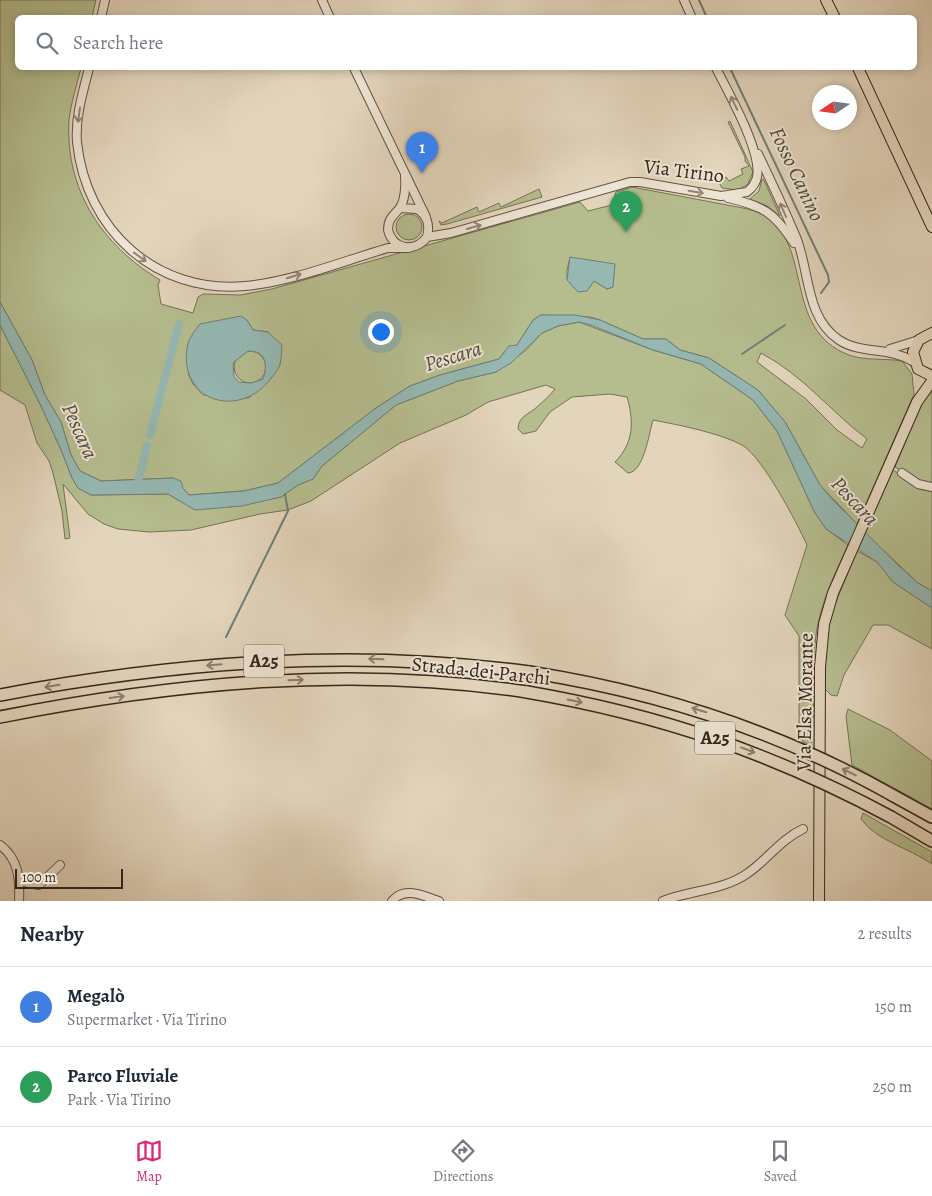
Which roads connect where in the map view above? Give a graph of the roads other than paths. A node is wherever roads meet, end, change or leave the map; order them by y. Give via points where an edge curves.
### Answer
1 (105, 0) edge
2 (322, 0) edge
3 (684, 0) edge
4 (826, 0) edge
5 (102, 15) edge
6 (329, 15) edge
7 (691, 15) edge
8 (833, 15) edge
9 (89, 70) edge
10 (355, 70) edge
11 (717, 70) edge
12 (859, 70) edge
13 (750, 139) junction
14 (405, 172) junction
15 (721, 196) junction
16 (400, 208) junction
17 (426, 216) junction
18 (932, 227) edge
19 (426, 236) junction
20 (409, 248) junction
21 (802, 255) junction
22 (932, 333) edge
23 (919, 340) junction
24 (878, 350) junction
25 (916, 365) junction
26 (932, 376) edge
27 (932, 382) edge
28 (916, 402) junction
29 (902, 473) dead end
30 (932, 487) edge
31 (0, 695) edge
32 (0, 717) edge
33 (932, 817) edge
34 (803, 829) dead end
35 (932, 841) edge
36 (0, 845) edge
37 (60, 865) dead end
38 (20, 881) junction
39 (19, 901) edge
40 (392, 901) edge
41 (439, 901) edge
42 (663, 901) edge
43 (819, 901) edge

1 - 5 street
2 - 6 street
3 - 7 street
4 - 8 main road
9 -> 20 street via 78,116 77,141 83,175 94,205 111,230 138,256 162,271 202,285 245,286 270,283 388,248
10 - 14 street
13 -> 11 street, Via Tirino
12 - 18 main road
13 - 15 street, Via Tirino via 758,169 756,181 747,192
21 -> 13 street
14 - 16 street
14 - 17 street
19 -> 15 street, Via Tirino via 451,233 630,182
15 - 21 street via 758,206 772,214
16 - 17 street via 412,207
16 - 20 street via 391,217 388,230 396,244
17 - 19 street via 429,230
19 - 20 street
21 - 24 street via 815,309 826,328 853,347
22 - 23 main road
23 - 24 street via 898,348
23 - 25 main road, Via Elsa Morante via 913,352
24 - 25 street via 899,353
25 - 26 main road
25 - 28 main road, Via Elsa Morante
27 - 28 main road, Via Elsa Morante
28 - 43 main road, Via Elsa Morante via 833,593 824,624 820,667
29 - 30 street via 918,484
33 -> 31 highway, Strada dei Parchi / A25, bridge via 807,751 716,716 630,691 529,672 408,660 295,660 150,672
32 -> 35 highway, Strada dei Parchi / A25, bridge via 130,695 280,681 408,681 527,692 621,710 715,738 806,774
34 - 42 street via 748,874
36 - 38 street via 12,857
37 - 38 street via 39,884
38 - 39 street
40 - 41 street via 397,895 408,892

